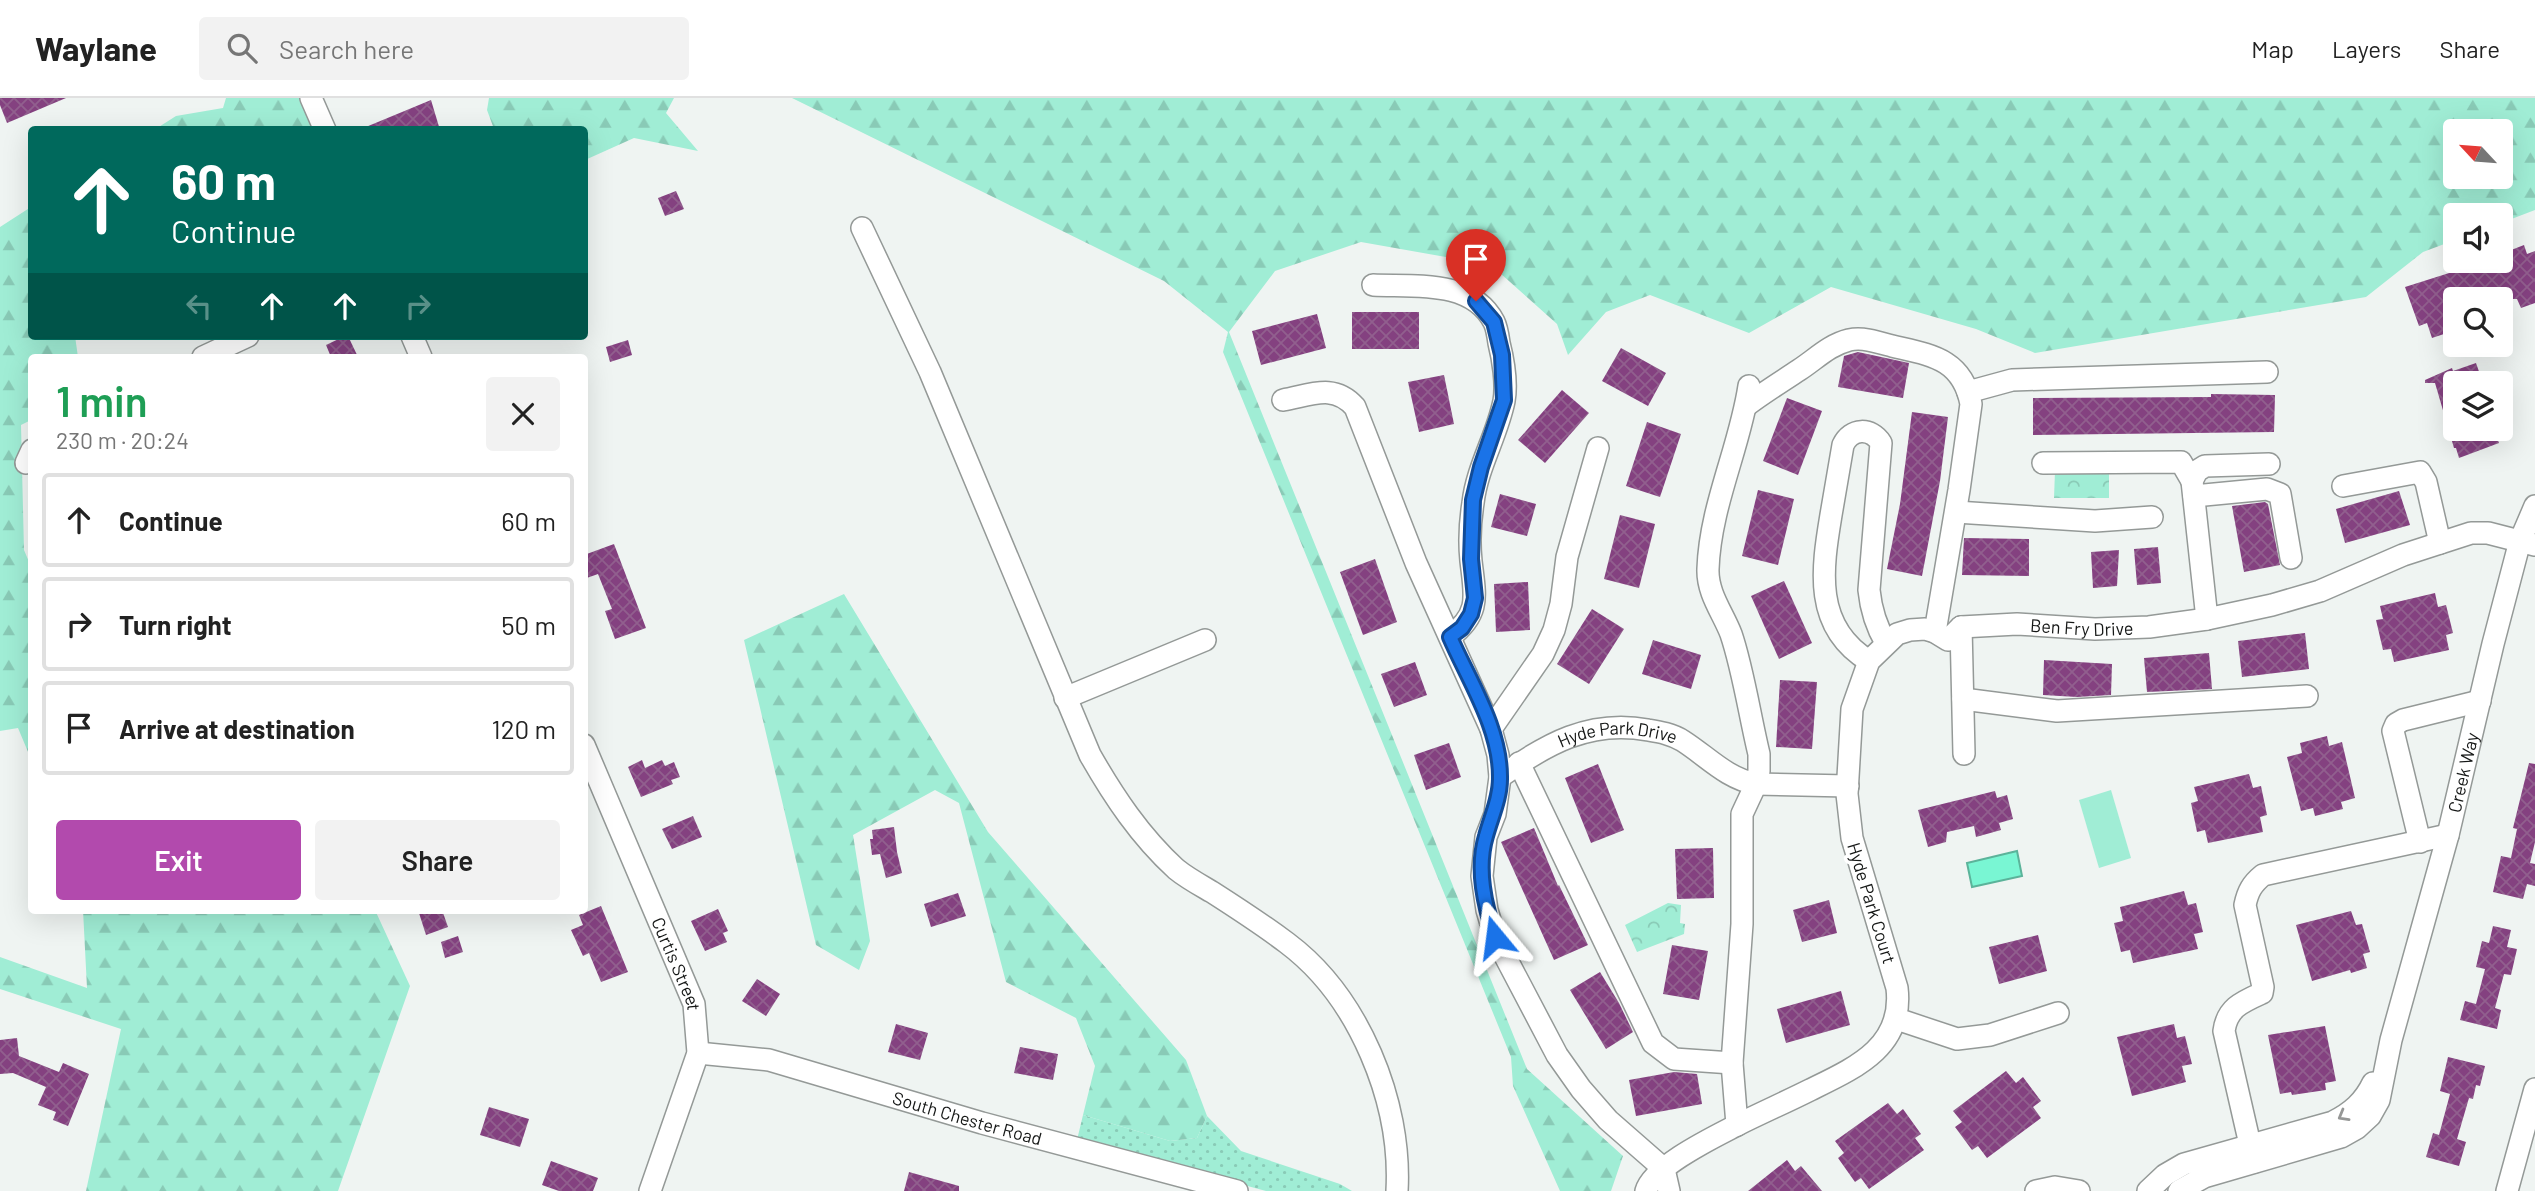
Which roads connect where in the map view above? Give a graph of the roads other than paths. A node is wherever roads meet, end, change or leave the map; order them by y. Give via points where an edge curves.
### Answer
1 (311, 98) edge
2 (323, 126) edge
3 (862, 228) dead end
4 (1373, 285) dead end
5 (239, 340) edge
6 (209, 354) edge
7 (2267, 372) dead end
8 (1968, 391) junction
9 (1283, 400) dead end
10 (1598, 449) dead end
11 (2043, 463) dead end
12 (2269, 464) dead end
13 (2343, 486) dead end
14 (2193, 489) junction
15 (2535, 506) edge
16 (1956, 512) junction
17 (2152, 517) dead end
18 (2440, 543) junction
19 (2528, 543) edge
20 (2291, 558) dead end
21 (2207, 620) junction
22 (1961, 627) junction
23 (1935, 632) junction
24 (1450, 637) junction
25 (1205, 640) dead end
26 (1886, 643) junction
27 (1869, 661) junction
28 (2307, 696) dead end
29 (1065, 698) junction
30 (1963, 699) junction
31 (2480, 701) junction
32 (1491, 729) junction
33 (588, 754) edge
34 (1964, 754) dead end
35 (1519, 763) junction
36 (1500, 777) junction
37 (1756, 784) junction
38 (1848, 786) junction
39 (2448, 835) junction
40 (2420, 842) junction
41 (2058, 1013) dead end
42 (1897, 1019) junction
43 (698, 1053) junction
44 (1732, 1063) junction
45 (2535, 1089) edge
46 (1737, 1125) junction
47 (2252, 1153) junction
48 (1664, 1169) junction
49 (2074, 1190) edge
50 (650, 1191) edge
51 (1237, 1191) edge
52 (1397, 1191) edge
53 (1646, 1191) edge
54 (1669, 1191) edge
55 (2036, 1191) edge
56 (2148, 1191) edge
57 (2179, 1191) edge
58 (2507, 1191) edge

1 - 2 street
3 - 29 street via 930,372
4 - 24 street via 1450,289 1476,301 1494,322 1502,355 1504,400 1473,500 1475,598 1471,614
5 - 6 street
7 - 8 street via 2012,380
8 - 16 street
8 - 37 street via 1948,363 1865,339 1850,340 1820,353 1773,386 1747,396 1725,475 1707,572 1731,635 1756,741
9 - 24 street via 1326,391 1348,399 1355,407
10 - 32 street via 1567,557 1554,630 1543,654
11 - 14 street via 2181,462
12 - 14 street via 2205,466 2197,471
13 - 18 street via 2420,472
14 - 20 street via 2267,489 2280,494
14 - 21 street
15 - 19 street, Creek Way
16 - 17 street via 2095,521
16 - 23 street
18 - 19 street, Ben Fry Drive via 2471,533
18 - 21 street, Ben Fry Drive via 2320,591
19 - 31 street, Creek Way
21 - 22 street, Ben Fry Drive via 2095,629 2017,624
22 - 23 street, Ben Fry Drive via 1948,640
22 - 30 street
23 - 26 street, Ben Fry Drive via 1910,629
24 - 32 street
25 - 29 street
26 - 27 street, Ben Fry Drive
26 - 27 street via 1874,618 1870,590 1881,443 1870,432 1854,432 1843,445 1825,552 1824,586 1835,626
27 - 38 street, Ben Fry Drive via 1852,709
28 - 30 street via 2057,711
29 - 52 street via 1118,803 1149,842 1178,870 1289,944 1344,1006 1377,1068 1395,1131
30 - 34 street
31 - 39 street, Creek Way
31 - 40 street via 2403,720 2393,731
32 - 36 street
33 - 43 street, Curtis Street via 694,1004
35 - 36 street, Hyde Park Drive
35 - 37 street, Hyde Park Drive via 1579,732 1627,726 1681,739 1726,773
35 - 44 street via 1653,1043 1674,1059
36 - 48 street via 1482,876 1495,937 1557,1055 1581,1089 1608,1120
37 - 38 street
37 - 44 street via 1742,814 1742,924
38 - 42 street, Hyde Park Court via 1852,838 1897,988
39 - 40 street
39 - 47 street, Creek Way via 2391,1040 2369,1092 2347,1115
40 - 47 street via 2263,876 2247,893 2245,905 2262,993 2230,1012 2224,1031
41 - 42 street via 1990,1035 1957,1039
42 - 46 street via 1884,1040 1854,1069
43 - 50 street, Curtis Street
43 - 51 street, South Chester Road via 769,1060
44 - 46 street
45 - 58 street
46 - 48 street
47 - 56 street, Creek Way via 2184,1164
47 - 57 street, Creek Way
48 - 53 street
48 - 54 street
49 - 55 street

